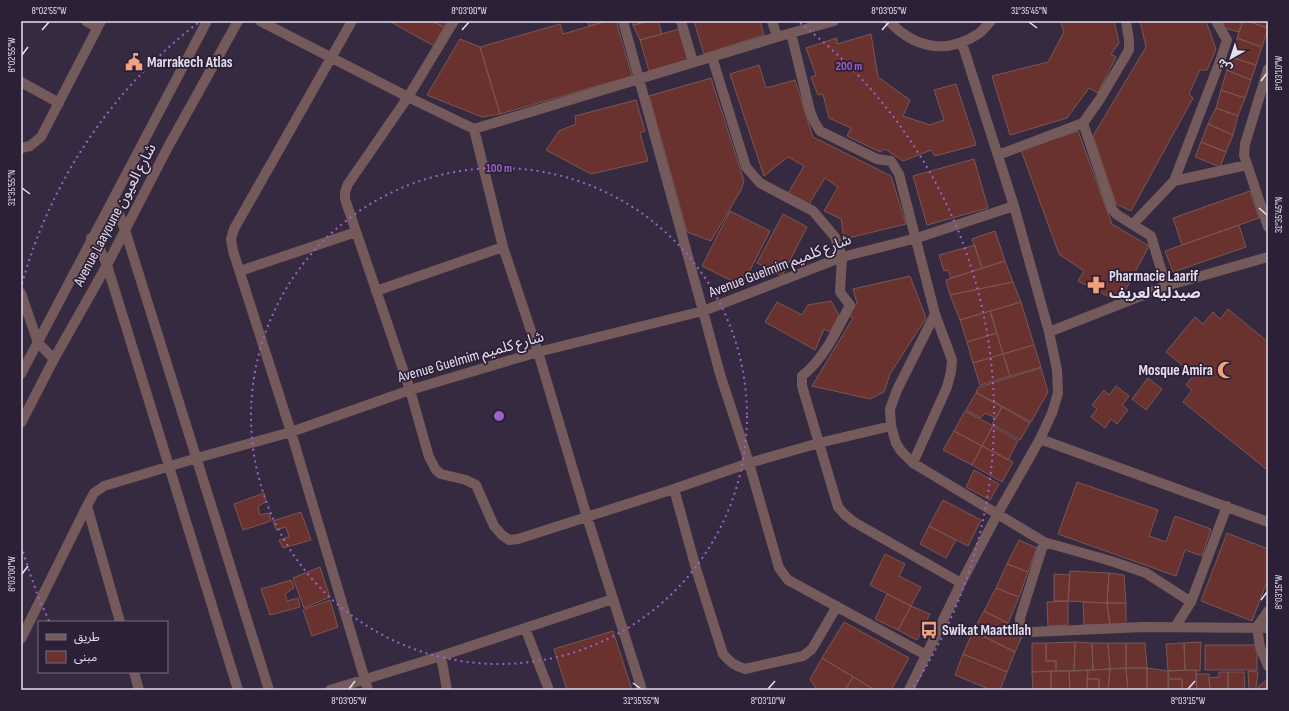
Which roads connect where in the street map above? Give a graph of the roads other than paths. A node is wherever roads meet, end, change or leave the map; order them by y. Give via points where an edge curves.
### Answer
1 (86, 21) edge
2 (207, 21) edge
3 (238, 21) edge
4 (260, 21) edge
5 (352, 21) edge
6 (454, 21) edge
7 (622, 21) edge
8 (681, 21) edge
9 (772, 21) edge
10 (834, 21) edge
11 (889, 21) edge
12 (991, 21) edge
13 (1126, 21) edge
14 (1216, 21) edge
15 (99, 24) edge
16 (791, 33) junction
17 (777, 37) junction
18 (962, 43) junction
19 (332, 58) junction
20 (712, 58) junction
21 (693, 62) junction
22 (1268, 69) edge
23 (638, 79) junction
24 (21, 82) edge
25 (408, 97) junction
26 (59, 103) junction
27 (1082, 123) junction
28 (474, 129) junction
29 (21, 148) edge
30 (998, 155) junction
31 (1247, 165) junction
32 (1174, 181) junction
33 (111, 203) junction
34 (1014, 206) junction
35 (1134, 224) junction
36 (1268, 227) edge
37 (125, 230) junction
38 (356, 232) junction
39 (91, 238) junction
40 (917, 238) junction
41 (503, 247) junction
42 (842, 257) junction
43 (1268, 257) edge
44 (107, 265) junction
45 (240, 271) junction
46 (1166, 286) junction
47 (376, 291) junction
48 (21, 293) edge
49 (703, 311) junction
50 (935, 314) junction
51 (1049, 332) junction
52 (38, 343) junction
53 (538, 352) junction
54 (54, 359) junction
55 (21, 374) edge
56 (410, 390) junction
57 (21, 423) edge
58 (891, 426) junction
59 (291, 432) junction
60 (1040, 439) junction
61 (819, 443) junction
62 (197, 458) junction
63 (749, 463) junction
64 (913, 463) junction
65 (170, 467) junction
66 (674, 489) junction
67 (87, 506) junction
68 (1227, 506) junction
69 (998, 513) junction
70 (588, 517) junction
71 (1268, 522) edge
72 (1044, 542) junction
73 (962, 583) junction
74 (613, 599) junction
75 (1192, 602) junction
76 (837, 606) junction
77 (1268, 611) edge
78 (120, 621) edge
79 (1175, 627) junction
80 (1257, 627) junction
81 (525, 628) junction
82 (1268, 628) edge
83 (21, 639) edge
84 (926, 655) junction
85 (441, 656) junction
86 (1268, 666) edge
87 (134, 673) edge
88 (365, 679) junction
89 (139, 690) edge
90 (238, 690) edge
91 (269, 690) edge
92 (330, 690) edge
93 (368, 690) edge
94 (447, 690) edge
95 (549, 690) edge
96 (642, 690) edge
97 (909, 690) edge

1 - 15 street
2 - 33 street, Avenue Laayoune شارع العيون
3 - 37 street, Avenue Laayoune شارع العيون
4 - 19 street
5 - 19 street
6 - 25 street
7 - 23 street
8 - 21 street
9 - 17 street
10 - 16 street
11 - 18 street via 904,36 922,44 942,47
12 - 18 street via 979,33
13 - 27 street via 1129,50 1100,99
14 - 32 street via 1227,40
15 - 26 street
16 - 17 street
16 - 40 street via 810,110 820,131 877,159 891,161 899,174
17 - 20 street
18 - 30 street
19 - 25 street
19 - 45 street via 234,229 231,239
20 - 21 street
20 - 42 street via 746,167 760,183 814,211 835,237
21 - 23 street
22 - 31 street via 1245,144 1244,155
23 - 28 street
23 - 49 street
24 - 26 street
25 - 28 street
25 - 38 street via 348,184 345,199
26 - 29 street via 41,137 30,146
27 - 30 street
27 - 35 street via 1112,209
28 - 41 street
30 - 34 street
31 - 32 street
31 - 36 street
32 - 35 street
33 - 37 street via 119,214
33 - 39 street, Avenue Laayoune شارع العيون
34 - 40 street, Avenue Guelmim شارع كلميم
34 - 51 street
35 - 46 street via 1151,236
37 - 44 street, Avenue Laayoune شارع العيون
37 - 62 street
38 - 45 street
38 - 47 street
39 - 44 street via 99,247
39 - 52 street, Avenue Laayoune شارع العيون
40 - 42 street, Avenue Guelmim شارع كلميم
40 - 50 street
41 - 47 street
41 - 53 street
42 - 49 street, Avenue Guelmim شارع كلميم
42 - 61 street via 840,292 850,305 834,337 809,371 802,376 802,386
43 - 46 street
44 - 54 street, Avenue Laayoune شارع العيون
44 - 65 street
45 - 59 street
46 - 51 street
47 - 56 street
48 - 52 street
49 - 53 street, Avenue Guelmim شارع كلميم
49 - 63 street
50 - 58 street via 897,390 890,409
50 - 64 street via 952,360 951,372 947,387
51 - 60 street via 1057,370 1058,393
52 - 54 street
52 - 55 street, Avenue Laayoune شارع العيون
53 - 56 street, Avenue Guelmim شارع كلميم
53 - 70 street
54 - 57 street, Avenue Laayoune شارع العيون
56 - 59 street, Avenue Guelmim شارع كلميم
56 - 70 street via 429,457 436,470 476,485 494,526 509,540
58 - 61 street
58 - 64 street via 896,443
59 - 62 street, Avenue Guelmim شارع كلميم
59 - 88 street
60 - 68 street
60 - 69 street
61 - 63 street
61 - 73 street via 838,506 845,515
62 - 65 street, Avenue Guelmim شارع كلميم
62 - 91 street
63 - 66 street
63 - 76 street via 779,568 788,580
64 - 69 street
65 - 67 street, Avenue Guelmim شارع كلميم via 104,486 94,493
65 - 90 street
66 - 70 street
66 - 76 street via 720,647 730,662 745,668 803,656 812,649
67 - 78 street
67 - 83 street, Avenue Guelmim شارع كلميم
68 - 71 street
68 - 75 street
69 - 72 street
69 - 73 street
70 - 74 street
72 - 75 street via 1146,573
72 - 79 street via 1020,618 1020,625 1024,629 1032,632
73 - 84 street
74 - 81 street
74 - 96 street
75 - 79 street
76 - 84 street
77 - 80 street
79 - 80 street
80 - 82 street
80 - 86 street via 1260,647
81 - 85 street
81 - 95 street
84 - 97 street
85 - 88 street
85 - 94 street
87 - 89 street
88 - 92 street
88 - 93 street

